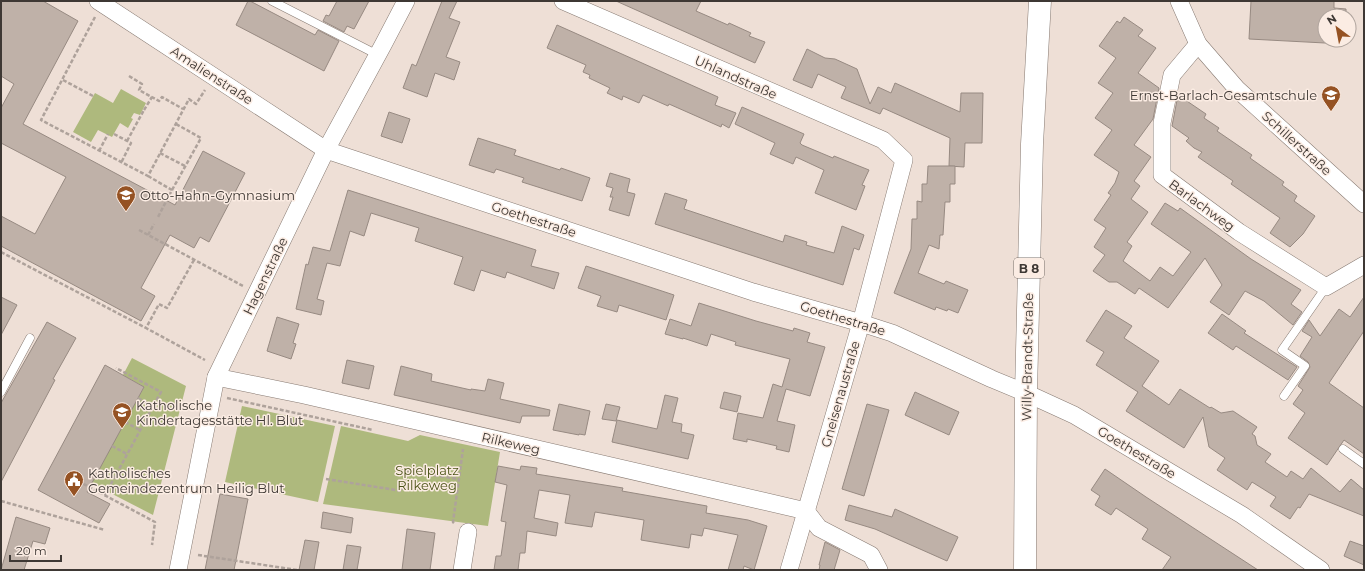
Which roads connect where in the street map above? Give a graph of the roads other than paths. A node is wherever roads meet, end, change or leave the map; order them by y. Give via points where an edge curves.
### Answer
1 (98, 1) edge
2 (272, 1) edge
3 (406, 1) edge
4 (563, 1) edge
5 (1040, 1) edge
6 (1179, 1) edge
7 (1198, 44) junction
8 (378, 55) junction
9 (326, 150) junction
10 (904, 160) joint
11 (1364, 204) edge
12 (1364, 265) edge
13 (1326, 287) junction
14 (861, 322) junction
15 (30, 338) dead end
16 (216, 376) junction
17 (1, 392) edge
18 (1026, 393) junction
19 (1284, 396) dead end
20 (1343, 449) dead end
21 (1364, 464) edge
22 (806, 511) junction
23 (468, 532) road end
24 (178, 570) edge
25 (462, 570) edge
26 (789, 570) edge
27 (879, 570) edge
28 (1025, 570) edge
29 (1321, 570) edge

1 - 9 street, Amalienstraße
2 - 8 lane
3 - 8 street, Hagenstraße
4 - 10 street, Uhlandstraße via 883,140
5 - 18 main road, Willy-Brandt-Straße / B 8 via 1032,144
6 - 7 street, Schillerstraße
7 - 11 street, Schillerstraße via 1237,89
7 - 13 street, Barlachweg via 1172,75 1162,123 1162,175 1239,232
8 - 9 street, Hagenstraße
9 - 14 street, Goethestraße via 745,289
9 - 16 street, Hagenstraße
10 - 14 street, Gneisenaustraße
12 - 13 street
13 - 19 lane via 1282,350 1305,366
14 - 18 street, Goethestraße via 892,333
14 - 22 street, Gneisenaustraße
15 - 17 lane
16 - 22 street, Rilkeweg
16 - 24 street, Hagenstraße
18 - 28 main road, Willy-Brandt-Straße / B 8
18 - 29 street, Goethestraße via 1074,415 1242,515
20 - 21 lane
22 - 26 street, Gneisenaustraße
22 - 27 street via 819,528 871,555
23 - 25 street

